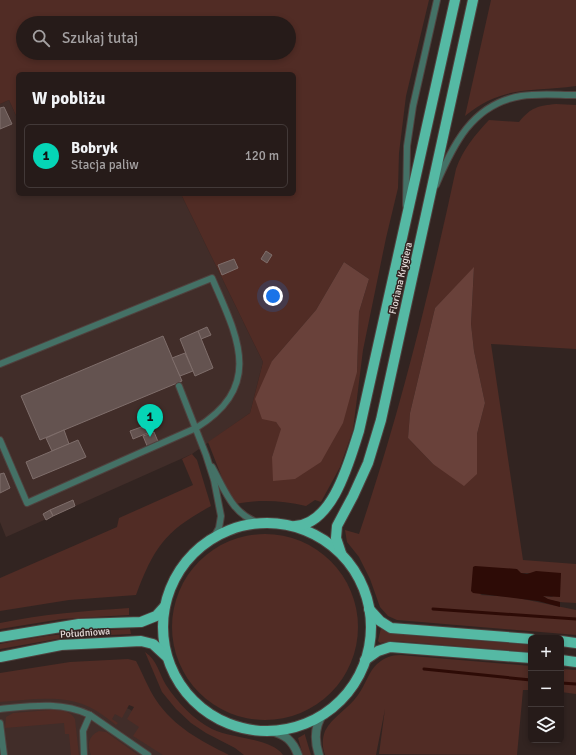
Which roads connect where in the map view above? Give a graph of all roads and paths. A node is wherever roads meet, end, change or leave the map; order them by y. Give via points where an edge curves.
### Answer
1 (437, 0) edge
2 (455, 0) edge
3 (473, 0) edge
4 (576, 94) edge
5 (429, 201) junction
6 (406, 222) junction
7 (0, 364) edge
8 (179, 386) dead end
9 (196, 428) junction
10 (0, 440) edge
11 (206, 455) junction
12 (260, 523) junction
13 (293, 526) junction
14 (214, 537) junction
15 (342, 555) junction
16 (165, 606) junction
17 (369, 609) junction
18 (0, 637) edge
19 (528, 639) edge
20 (564, 641) edge
21 (576, 643) edge
22 (0, 657) edge
23 (167, 658) junction
24 (528, 658) edge
25 (365, 660) junction
26 (564, 660) edge
27 (576, 662) edge
28 (0, 709) edge
29 (323, 714) junction
30 (90, 715) junction
31 (0, 723) edge
32 (271, 731) junction
33 (4, 755) edge
34 (84, 755) edge
35 (148, 755) edge
36 (298, 755) edge
37 (319, 755) edge

1 - 6 lane, Floriana Krygiera via 414,106 405,164
2 - 6 main road, Floriana Krygiera
3 - 5 main road, Floriana Krygiera
4 - 5 lane via 521,96 502,101 486,110 456,141
5 - 15 main road, Floriana Krygiera via 377,435 358,486 337,526 336,538
6 - 13 main road, Floriana Krygiera via 364,412 351,456 340,483 322,513 311,523
7 - 9 lane via 212,278 235,331 240,374 233,392 222,406
8 - 9 lane
9 - 10 lane via 27,503
9 - 11 lane
11 - 12 lane via 232,504 245,517
11 - 14 lane via 221,516
12 - 13 main road
12 - 14 main road via 238,527
13 - 15 main road via 318,536
14 - 16 main road via 182,566 173,581
15 - 17 main road via 357,576
16 - 18 main road, Południowa via 156,616 141,622 79,624
16 - 23 main road via 163,632
17 - 19 main road via 391,628
17 - 25 main road via 370,635
20 - 21 main road
22 - 23 main road, Południowa via 61,645 142,641 152,644
23 - 32 main road via 183,688 194,702 208,713 239,727
24 - 25 main road via 390,647
25 - 29 main road via 348,691 337,704
26 - 27 main road
28 - 30 lane via 55,705
29 - 32 main road via 300,726
29 - 37 street via 315,736
30 - 34 lane via 83,731
30 - 35 lane
31 - 33 lane
32 - 36 street via 288,738

